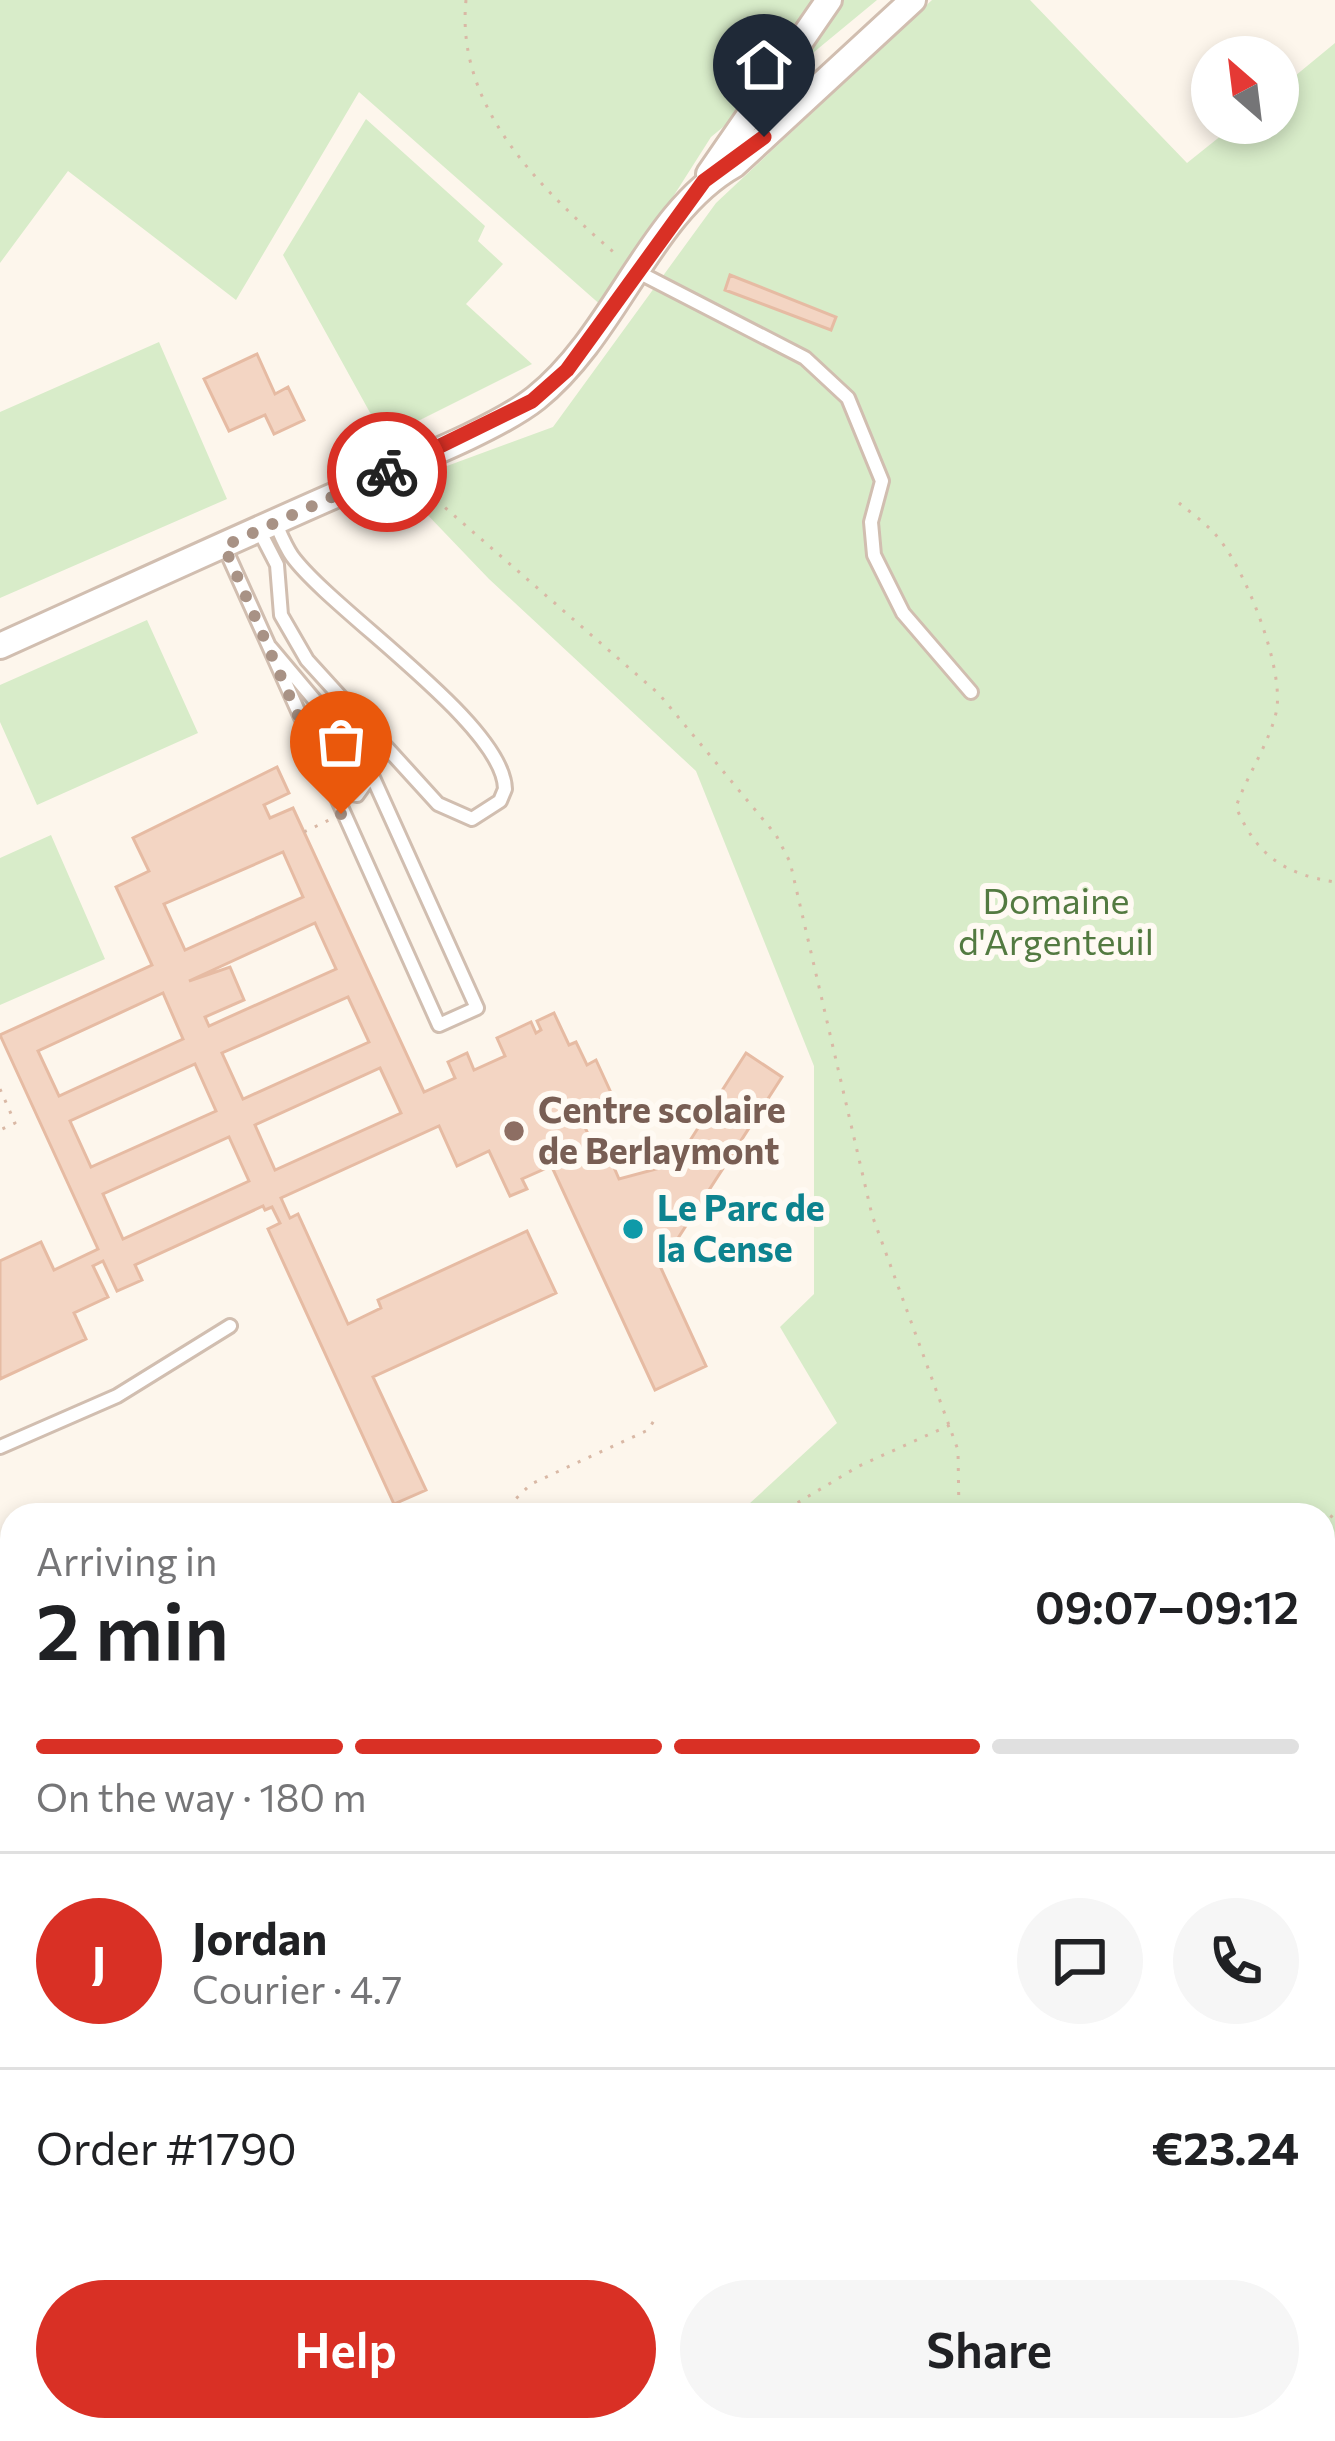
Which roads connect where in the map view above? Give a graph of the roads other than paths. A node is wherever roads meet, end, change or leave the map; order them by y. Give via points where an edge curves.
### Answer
1 (829, 0) edge
2 (913, 0) edge
3 (704, 181) junction
4 (638, 272) junction
5 (267, 526) junction
6 (224, 546) junction
7 (0, 646) edge
8 (270, 647) junction
9 (971, 692) dead end
10 (372, 774) junction
11 (334, 790) junction
12 (230, 1326) dead end
13 (0, 1447) edge

1 - 3 street
2 - 3 street via 734,164
3 - 4 street
4 - 5 street via 567,370 532,401
4 - 9 lane via 806,358 848,398 882,482 871,522 874,555 904,613
5 - 5 lane via 498,759 505,789 489,812 472,819 438,804 327,685 281,615
5 - 6 street
6 - 7 street
6 - 8 lane
8 - 10 lane
8 - 11 lane
10 - 11 lane via 357,795
10 - 11 lane via 477,1008 439,1025
12 - 13 lane via 117,1396

